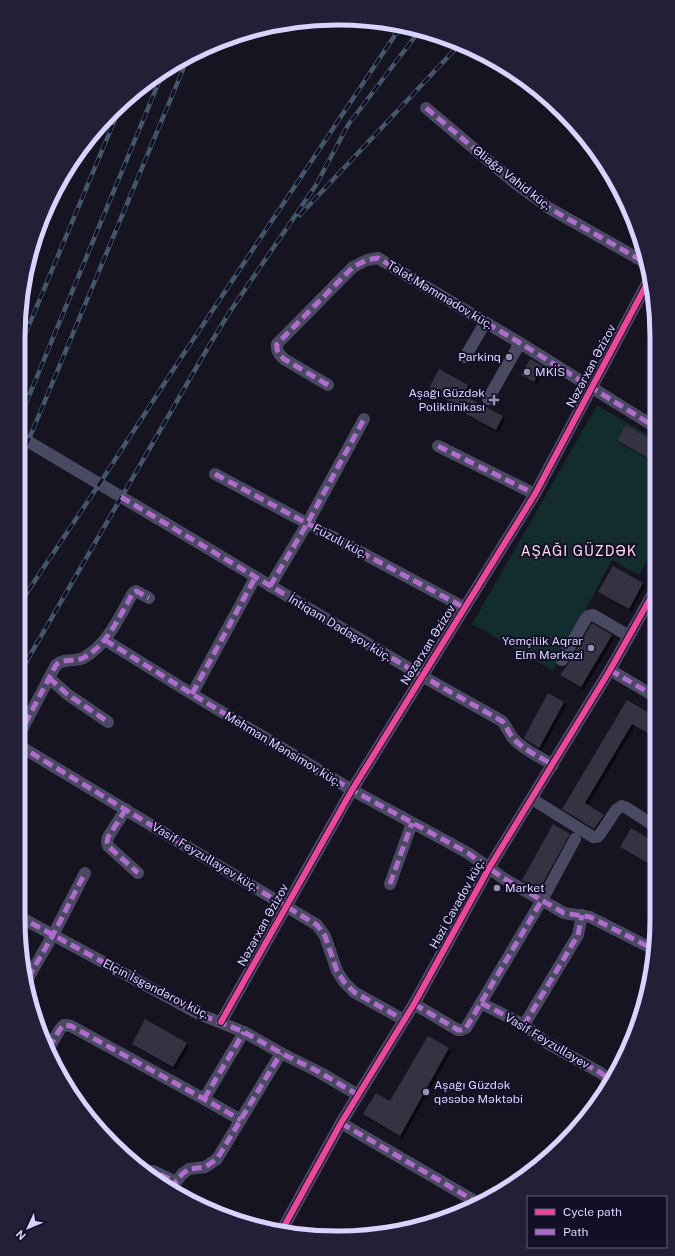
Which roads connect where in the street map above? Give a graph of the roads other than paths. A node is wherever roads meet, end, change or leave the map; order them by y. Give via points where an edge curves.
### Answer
1 (426, 108) dead end
2 (640, 259) edge
3 (645, 287) edge
4 (485, 323) junction
5 (520, 344) junction
6 (465, 356) dead end
7 (328, 386) dead end
8 (592, 388) junction
9 (488, 399) dead end
10 (364, 419) dead end
11 (650, 424) edge
12 (25, 440) edge
13 (438, 446) dead end
14 (215, 474) dead end
15 (535, 494) junction
16 (307, 524) junction
17 (255, 578) junction
18 (270, 586) junction
19 (149, 598) dead end
20 (650, 599) edge
21 (465, 608) junction
22 (629, 636) junction
23 (105, 640) junction
24 (562, 660) dead end
25 (610, 670) junction
26 (422, 676) junction
27 (49, 678) junction
28 (650, 693) edge
29 (192, 694) junction
30 (108, 722) dead end
31 (25, 724) edge
32 (25, 749) edge
33 (553, 765) junction
34 (352, 790) junction
35 (532, 799) junction
36 (126, 809) junction
37 (412, 823) junction
38 (650, 823) edge
39 (575, 839) dead end
40 (489, 868) junction
41 (84, 873) dead end
42 (138, 874) dead end
43 (390, 884) dead end
44 (542, 900) junction
45 (287, 906) junction
46 (582, 915) junction
47 (25, 920) edge
48 (53, 935) junction
49 (648, 947) edge
50 (30, 974) edge
51 (481, 1003) junction
52 (414, 1004) junction
53 (404, 1020) junction
54 (222, 1022) junction
55 (524, 1025) junction
56 (244, 1032) junction
57 (51, 1044) edge
58 (281, 1053) junction
59 (606, 1077) edge
60 (358, 1095) junction
61 (204, 1099) junction
62 (241, 1120) junction
63 (341, 1123) junction
64 (173, 1185) edge
65 (472, 1201) edge
66 (284, 1226) edge

1 - 2 street, Əliağa Vahid küç. via 515,183 550,208
3 - 8 street, Nəzərxan Əzizov
4 - 5 street, Tələt Məmmədov küç.
4 - 6 street
4 - 7 street, Tələt Məmmədov küç. via 378,258 367,260 353,268 277,344 279,355
5 - 8 street, Tələt Məmmədov küç.
5 - 9 street
8 - 11 street, Tələt Məmmədov küç.
8 - 15 street, Nəzərxan Əzizov
10 - 16 street
12 - 17 street, İntiqam Dadaşov küç.
13 - 15 street
14 - 16 street, Füzuli küç.
15 - 21 street, Nəzərxan Əzizov
16 - 18 street
16 - 21 street, Füzuli küç.
17 - 18 street, İntiqam Dadaşov küç.
17 - 29 street
18 - 26 street, İntiqam Dadaşov küç.
19 - 23 street via 136,591 133,593
20 - 22 street, Həzi Cavadov küç.
21 - 26 street, Nəzərxan Əzizov
22 - 24 street via 593,616 588,616
22 - 25 street, Həzi Cavadov küç.
23 - 27 street via 85,658 60,662
23 - 29 street, Mehman Mənsimov küç.
25 - 28 street
25 - 33 street, Həzi Cavadov küç.
26 - 33 street, İntiqam Dadaşov küç. via 502,721 513,739
26 - 34 street, Nəzərxan Əzizov
27 - 30 street via 67,694
27 - 31 street
29 - 34 street, Mehman Mənsimov küç.
32 - 36 street, Vasif Feyzullayev küç.
33 - 35 street, Həzi Cavadov küç.
34 - 37 street, Mehman Mənsimov küç.
34 - 45 street, Nəzərxan Əzizov
35 - 38 street via 597,837 616,810 622,806
35 - 40 street, Həzi Cavadov küç.
36 - 42 street via 106,842
36 - 45 street, Vasif Feyzullayev küç.
37 - 40 street, Mehman Mənsimov küç. via 468,853
37 - 43 street
39 - 44 street
40 - 44 street, Mehman Mənsimov küç.
40 - 52 street, Həzi Cavadov küç.
41 - 48 street
44 - 46 street, Mehman Mənsimov küç. via 564,913
44 - 51 street
45 - 53 street, Vasif Feyzullayev küç. via 317,925 326,936 337,971 354,992
45 - 54 street, Nəzərxan Əzizov
46 - 49 street, Mehman Mənsimov küç. via 608,925
46 - 55 street via 578,935
47 - 48 street, Elçin İsgəndərov küç.
48 - 50 street
48 - 54 street, Elçin İsgəndərov küç. via 199,1014
51 - 52 street via 470,1024 461,1030
51 - 55 street, Vasif Feyzullayev
52 - 53 street, Həzi Cavadov küç.
53 - 60 street, Həzi Cavadov küç.
54 - 56 street, Elçin İsgəndərov küç.
55 - 59 street, Vasif Feyzullayev via 548,1043
56 - 58 street, Elçin İsgəndərov küç.
56 - 61 street
57 - 61 street via 64,1025 71,1026
58 - 60 street, Elçin İsgəndərov küç.
58 - 62 street
60 - 63 street, Həzi Cavadov küç.
61 - 62 street
62 - 64 street via 217,1159 205,1167 189,1169
63 - 65 street
63 - 66 street, Həzi Cavadov küç.

